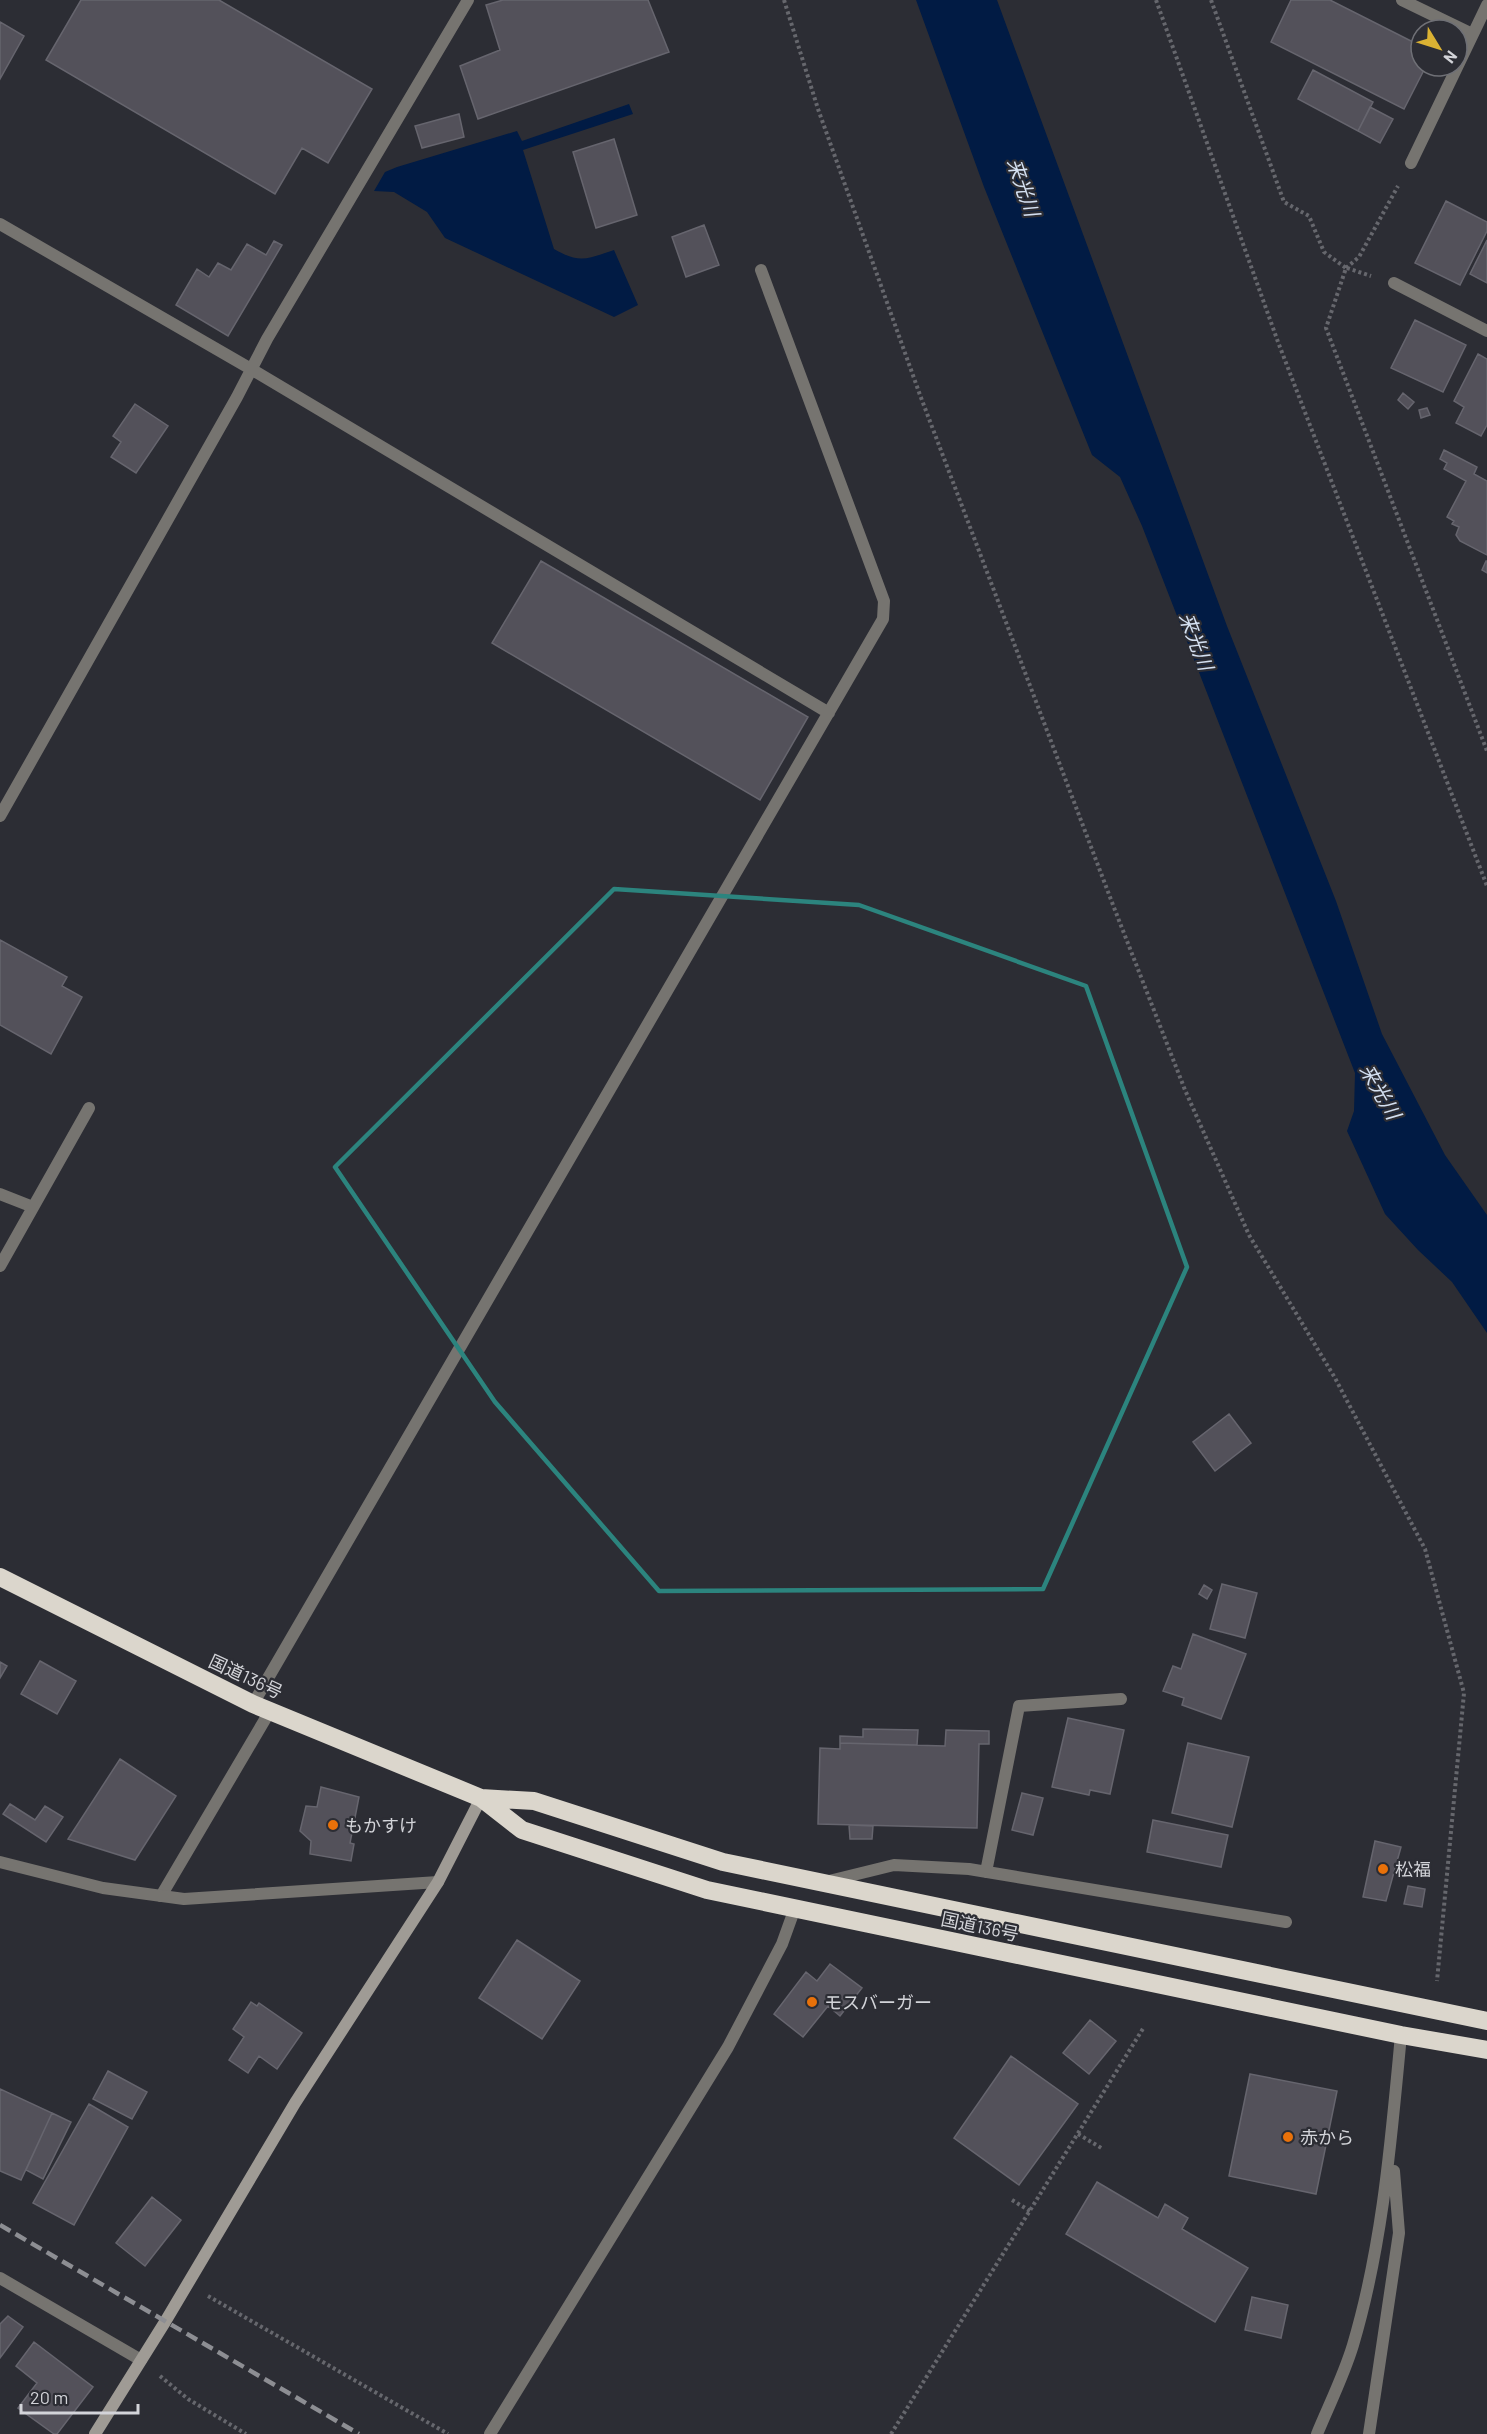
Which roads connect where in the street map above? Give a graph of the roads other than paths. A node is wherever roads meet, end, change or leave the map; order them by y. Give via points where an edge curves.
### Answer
1 (468, 0) edge
2 (1402, 0) edge
3 (1487, 5) edge
4 (1472, 34) junction
5 (1411, 163) road end
6 (0, 224) edge
7 (761, 270) dead end
8 (1394, 283) dead end
9 (1487, 331) edge
10 (251, 369) junction
11 (829, 712) junction
12 (0, 816) edge
13 (89, 1108) dead end
14 (0, 1194) edge
15 (33, 1207) junction
16 (0, 1266) edge
17 (0, 1577) edge
18 (1121, 1699) dead end
19 (262, 1707) junction
20 (481, 1798) junction
21 (0, 1862) edge
22 (986, 1872) junction
23 (438, 1882) junction
24 (823, 1883) junction
25 (161, 1896) junction
26 (795, 1908) junction
27 (1286, 1923) dead end
28 (1487, 2021) edge
29 (1401, 2035) junction
30 (1487, 2050) edge
31 (1391, 2143) junction
32 (0, 2278) edge
33 (141, 2360) junction
34 (94, 2434) edge
35 (490, 2434) edge
36 (1317, 2434) edge
37 (1369, 2434) edge

1 - 10 street
2 - 4 street
3 - 4 street
4 - 5 street
6 - 10 street
7 - 11 street via 884,601 884,619
8 - 9 street
10 - 11 street
10 - 12 street
11 - 19 street
13 - 15 street
14 - 15 street
15 - 16 street
17 - 19 highway, 国道136号
18 - 22 street via 1019,1706
19 - 20 highway, 国道136号
19 - 25 street
20 - 23 street
20 - 24 highway, 国道136号 via 534,1801 723,1862
20 - 26 highway, 国道136号 via 522,1830 707,1890
21 - 25 street via 103,1888
22 - 24 street via 894,1865
22 - 27 street
23 - 25 street via 184,1899
23 - 33 street via 296,2103
24 - 28 highway, 国道136号
26 - 29 highway, 国道136号
26 - 35 street via 782,1944 728,2047
29 - 30 highway, 国道136号
29 - 31 street
31 - 36 street via 1378,2242 1352,2347
31 - 37 street via 1399,2233
32 - 33 street
33 - 34 street

